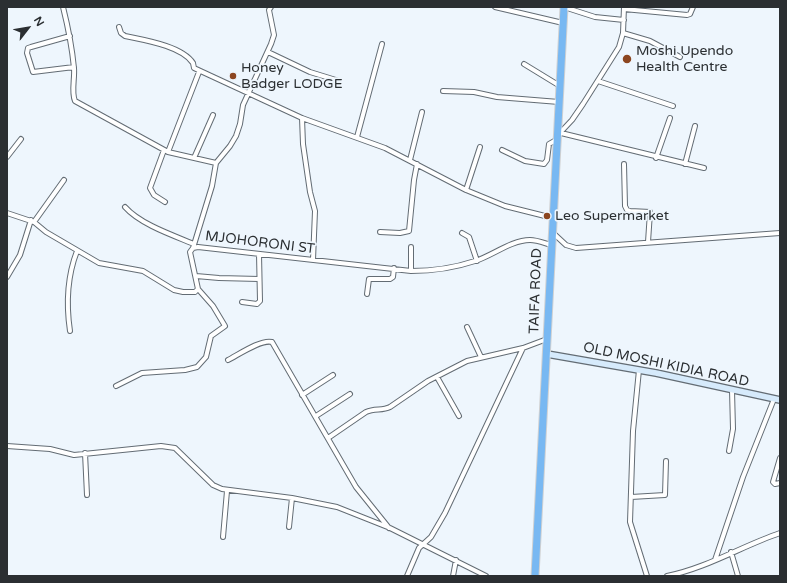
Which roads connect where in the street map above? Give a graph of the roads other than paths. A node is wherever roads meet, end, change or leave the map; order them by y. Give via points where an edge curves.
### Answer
1 (63, 7) edge
2 (495, 7) edge
3 (564, 7) edge
4 (693, 7) edge
5 (269, 8) edge
6 (624, 8) edge
7 (624, 20) junction
8 (563, 23) junction
9 (119, 28) dead end
10 (623, 33) junction
11 (70, 36) junction
12 (382, 44) dead end
13 (268, 52) junction
14 (680, 57) dead end
15 (524, 64) dead end
16 (74, 67) junction
17 (199, 72) junction
18 (336, 80) dead end
19 (598, 80) junction
20 (561, 86) junction
21 (443, 91) dead end
22 (248, 94) junction
23 (559, 102) junction
24 (673, 106) dead end
25 (422, 112) dead end
26 (213, 115) dead end
27 (302, 118) junction
28 (670, 118) dead end
29 (695, 126) dead end
30 (558, 136) junction
31 (357, 137) junction
32 (21, 139) dead end
33 (480, 147) dead end
34 (502, 150) dead end
35 (166, 151) junction
36 (7, 157) edge
37 (194, 158) junction
38 (656, 158) junction
39 (410, 160) junction
40 (216, 163) junction
41 (417, 164) junction
42 (624, 164) dead end
43 (685, 164) junction
44 (704, 168) dead end
45 (64, 180) dead end
46 (466, 190) junction
47 (165, 202) dead end
48 (125, 207) dead end
49 (7, 213) edge
50 (553, 218) junction
51 (32, 221) junction
52 (380, 232) dead end
53 (552, 232) junction
54 (462, 233) dead end
55 (780, 233) edge
56 (648, 242) junction
57 (551, 245) junction
58 (193, 246) junction
59 (411, 247) dead end
60 (77, 252) junction
61 (259, 254) junction
62 (313, 260) junction
63 (477, 261) junction
64 (394, 268) junction
65 (411, 271) junction
66 (196, 276) junction
67 (7, 277) edge
68 (258, 278) junction
69 (198, 289) junction
70 (367, 294) dead end
71 (242, 302) dead end
72 (467, 327) dead end
73 (70, 331) dead end
74 (548, 339) junction
75 (523, 348) junction
76 (547, 354) junction
77 (481, 356) junction
78 (228, 360) dead end
79 (638, 370) junction
80 (333, 375) dead end
81 (437, 377) junction
82 (116, 386) dead end
83 (732, 390) junction
84 (302, 394) junction
85 (350, 394) dead end
86 (777, 400) edge
87 (316, 416) junction
88 (459, 416) dead end
89 (328, 438) junction
90 (7, 446) edge
91 (730, 451) dead end
92 (85, 453) junction
93 (780, 458) edge
94 (666, 461) dead end
95 (780, 483) edge
96 (227, 491) junction
97 (87, 495) dead end
98 (631, 497) junction
99 (292, 498) junction
100 (289, 527) dead end
101 (390, 528) junction
102 (780, 533) edge
103 (223, 537) dead end
104 (422, 544) junction
105 (731, 552) junction
106 (456, 560) junction
107 (715, 560) junction
108 (407, 576) edge
109 (453, 576) edge
110 (486, 576) edge
111 (535, 576) edge
112 (647, 576) edge
113 (667, 576) edge
114 (738, 576) edge

1 - 11 street
2 - 8 street
3 - 7 street via 595,17
3 - 8 highway, TAIFA ROAD
4 - 6 street via 687,15
5 - 13 street via 274,35
6 - 7 street
7 - 10 street
8 - 20 highway, TAIFA ROAD
9 - 17 street via 125,36 161,44 180,53 192,60 194,68
10 - 14 street via 650,41
10 - 19 street via 613,58
11 - 16 street
11 - 16 street via 28,48 28,53 33,72
12 - 31 street
13 - 18 street via 310,72
13 - 22 street
15 - 20 street
16 - 35 street via 76,102
17 - 22 street
17 - 35 street
19 - 24 street
19 - 30 street
20 - 23 highway, TAIFA ROAD
21 - 23 street
22 - 27 street
22 - 40 street via 236,136
23 - 30 highway, TAIFA ROAD
25 - 39 street
26 - 37 street
27 - 31 street
27 - 62 street via 303,144 315,211
28 - 38 street
29 - 43 street
30 - 34 street via 549,144 548,160 544,164 525,161
30 - 38 street
30 - 50 highway, TAIFA ROAD
31 - 39 street
32 - 36 street
33 - 46 street
35 - 37 street
35 - 47 street via 150,188 154,195
37 - 40 street
38 - 43 street
39 - 41 street
40 - 58 street via 212,186
41 - 46 street
41 - 52 street via 409,231
42 - 56 street via 625,206 630,211 650,212
43 - 44 street
45 - 51 street
46 - 50 street via 505,206
48 - 58 street via 130,213 159,230
49 - 51 street
50 - 53 highway, TAIFA ROAD
51 - 60 street
51 - 67 street via 20,255
53 - 56 street via 570,248
53 - 57 highway, TAIFA ROAD
54 - 63 street via 469,237
55 - 56 street
57 - 63 street, MJOHORONI ST via 537,241 520,242
57 - 74 highway, TAIFA ROAD
58 - 61 street, MJOHORONI ST
58 - 66 street, MJOHORONI ST via 190,252
59 - 65 street
60 - 69 street via 99,263 143,271 174,290 195,292
60 - 73 street via 71,271 68,298
61 - 62 street, MJOHORONI ST
61 - 68 street
62 - 64 street, MJOHORONI ST
63 - 65 street, MJOHORONI ST via 441,270
64 - 65 street, MJOHORONI ST
64 - 70 street via 393,277 390,279 369,280
66 - 68 street
66 - 69 street, MJOHORONI ST
68 - 71 street via 259,303
69 - 82 street via 213,306 225,326 211,336 206,357 193,368 142,373
72 - 77 street
74 - 75 street
74 - 76 highway, TAIFA ROAD
75 - 77 street
75 - 104 street via 445,513 431,537
76 - 79 street, OLD MOSHI KIDIA ROAD
76 - 111 highway, TAIFA ROAD
77 - 81 street
78 - 84 street via 267,341 272,342
79 - 83 street, OLD MOSHI KIDIA ROAD
79 - 98 street
80 - 84 street
81 - 88 street
81 - 89 street via 384,410 372,409 366,412
83 - 86 street, OLD MOSHI KIDIA ROAD
83 - 91 street via 733,429
84 - 87 street
85 - 87 street
86 - 107 street via 742,477
87 - 89 street
89 - 101 street via 360,493
90 - 92 street via 50,449 74,455
92 - 96 street via 171,446 214,485
92 - 97 street
93 - 95 street via 773,482
94 - 98 street via 665,495
96 - 99 street
96 - 103 street
98 - 112 street via 630,522
99 - 100 street
99 - 101 street via 337,507
101 - 104 street
102 - 105 street
104 - 106 street
104 - 108 street
105 - 107 street
105 - 114 street
106 - 109 street
106 - 110 street
107 - 113 street via 689,571

